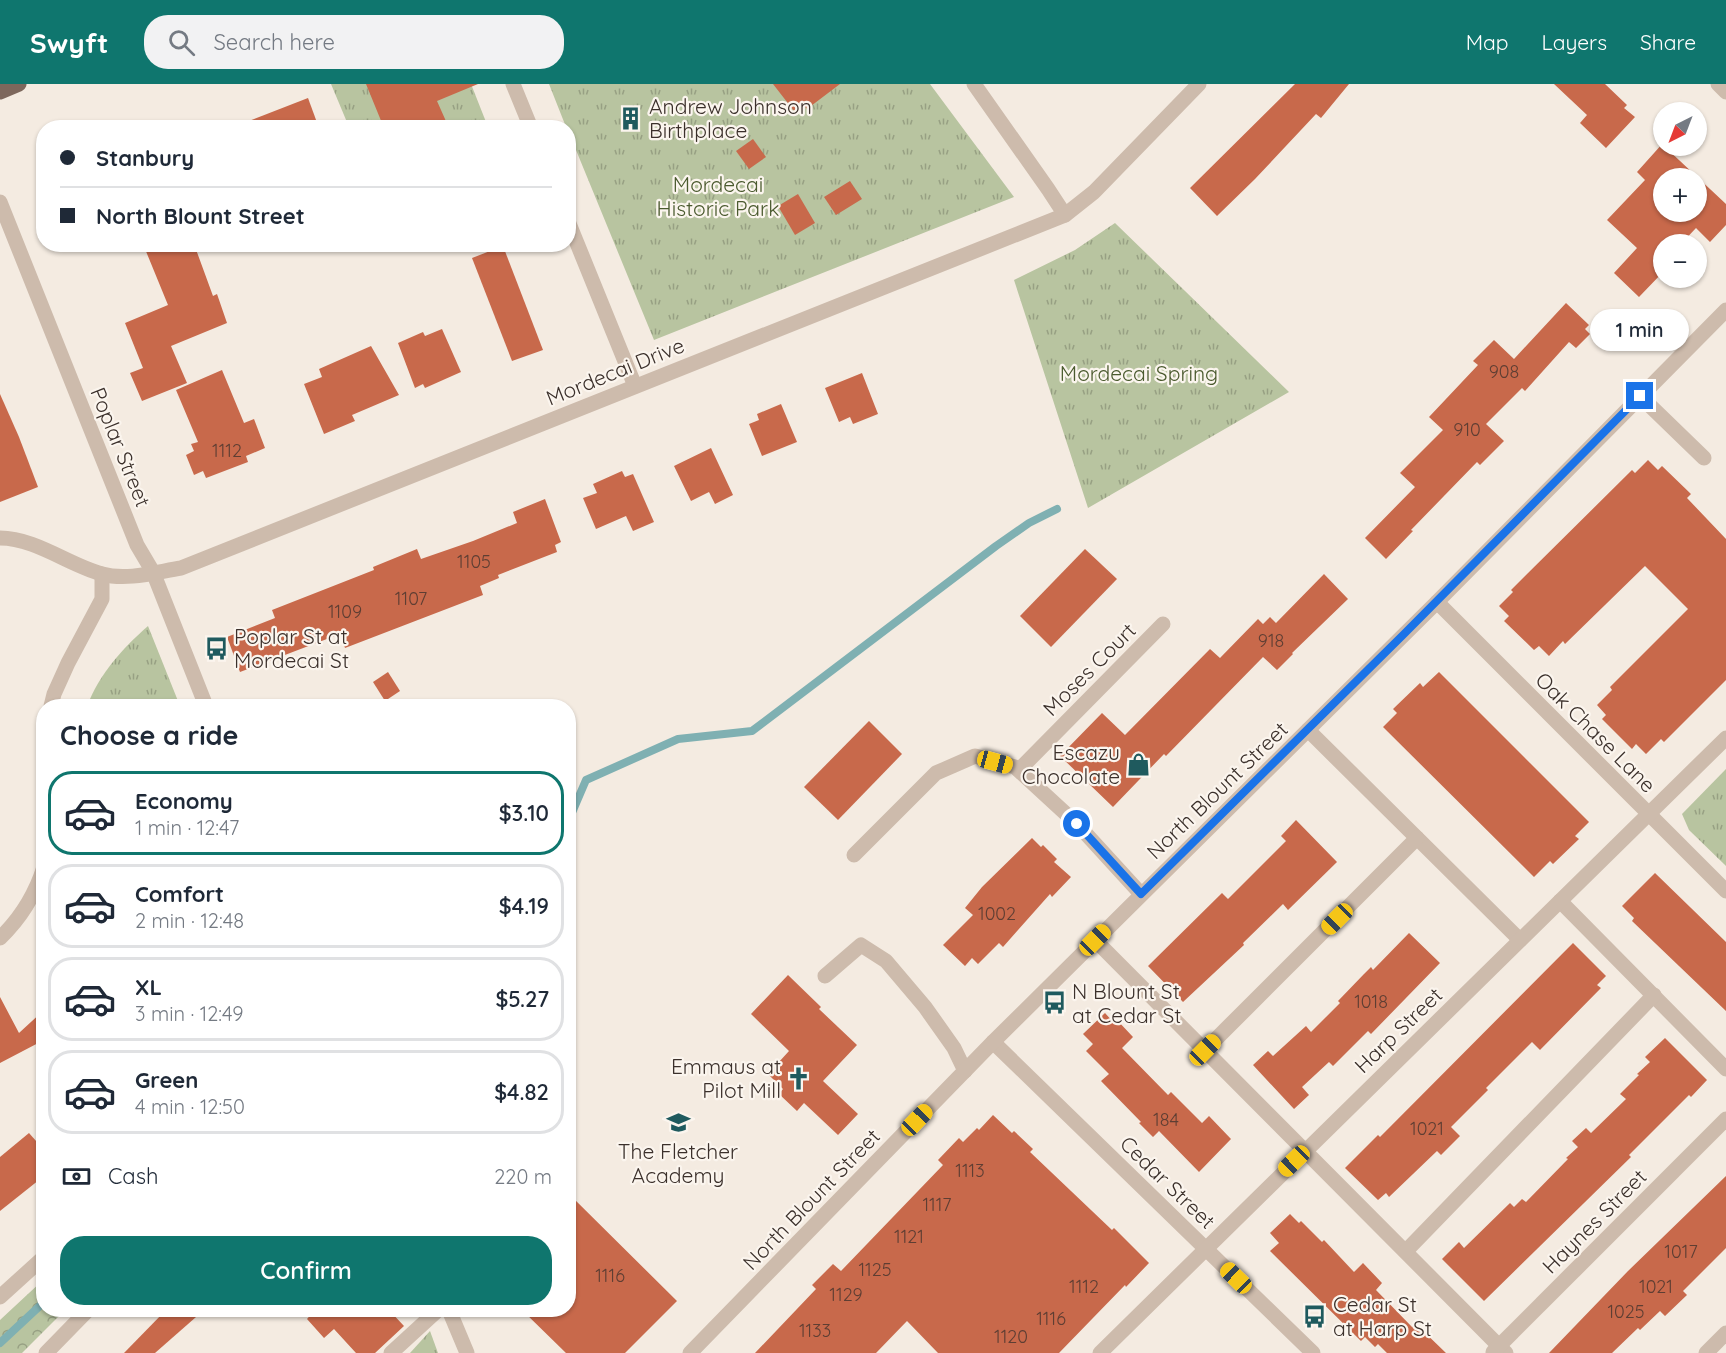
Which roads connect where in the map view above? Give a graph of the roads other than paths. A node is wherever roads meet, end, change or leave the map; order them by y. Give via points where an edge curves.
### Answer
1 (19, 84) edge
2 (513, 84) edge
3 (974, 84) edge
4 (1199, 84) edge
5 (1718, 84) edge
6 (0, 92) edge
7 (1726, 92) edge
8 (528, 120) edge
9 (0, 202) edge
10 (1065, 215) junction
11 (576, 241) edge
12 (1726, 310) edge
13 (635, 386) junction
14 (1640, 396) junction
15 (1704, 458) dead end
16 (0, 538) edge
17 (153, 572) junction
18 (102, 574) junction
19 (1437, 602) junction
20 (1163, 624) dead end
21 (53, 699) edge
22 (203, 699) edge
23 (1308, 730) junction
24 (1726, 738) edge
25 (1019, 770) junction
26 (1649, 814) junction
27 (1417, 838) junction
28 (854, 855) dead end
29 (36, 890) edge
30 (1726, 891) edge
31 (1141, 894) junction
32 (1560, 902) junction
33 (0, 938) edge
34 (1095, 940) junction
35 (1520, 940) junction
36 (825, 976) dead end
37 (1654, 995) junction
38 (993, 1042) junction
39 (1205, 1050) junction
40 (1726, 1069) edge
41 (965, 1071) junction
42 (1726, 1119) edge
43 (1306, 1150) junction
44 (1205, 1248) junction
45 (1406, 1251) junction
46 (36, 1264) edge
47 (0, 1297) edge
48 (81, 1317) edge
49 (430, 1317) edge
50 (451, 1317) edge
51 (1726, 1333) edge
52 (1499, 1351) edge
53 (46, 1353) edge
54 (391, 1353) edge
55 (467, 1353) edge
56 (690, 1353) edge
57 (1100, 1353) edge
58 (1313, 1353) edge
59 (1706, 1353) edge

1 - 6 main road
2 - 8 street
3 - 10 street
4 - 10 street, Mordecai Drive via 1094,192
5 - 7 street
9 - 17 street, Poplar Street via 137,545
10 - 13 street, Mordecai Drive
11 - 13 street
12 - 14 street, North Blount Street
13 - 17 street, Mordecai Drive via 181,568
14 - 15 street
14 - 19 street, North Blount Street
16 - 18 street, Mordecai Drive via 36,547
17 - 18 street, Mordecai Drive via 125,577
17 - 22 street, Poplar Street
18 - 21 street via 102,599
19 - 23 street, North Blount Street
19 - 26 street, Oak Chase Lane
20 - 25 street, Moses Court
23 - 27 street
23 - 31 street, North Blount Street
24 - 26 street, Harp Street
25 - 28 street via 975,756 936,773
25 - 31 street via 1077,824
26 - 30 street, Oak Chase Lane
26 - 32 street, Harp Street
27 - 35 street
27 - 39 street
29 - 33 street
31 - 34 street, North Blount Street
32 - 35 street, Harp Street
32 - 37 street
34 - 38 street, North Blount Street
34 - 39 street
35 - 43 street, Harp Street
36 - 41 street via 861,945 886,961 925,1007
37 - 40 street
37 - 45 street
38 - 41 street, North Blount Street
38 - 44 street, Cedar Street
39 - 43 street
41 - 56 street, North Blount Street
42 - 52 street, Haynes Street
43 - 44 street, Harp Street
43 - 45 street
44 - 57 street, Harp Street
44 - 58 street, Cedar Street
45 - 52 street
46 - 47 street
48 - 53 street
49 - 54 street
50 - 55 street
51 - 59 street

